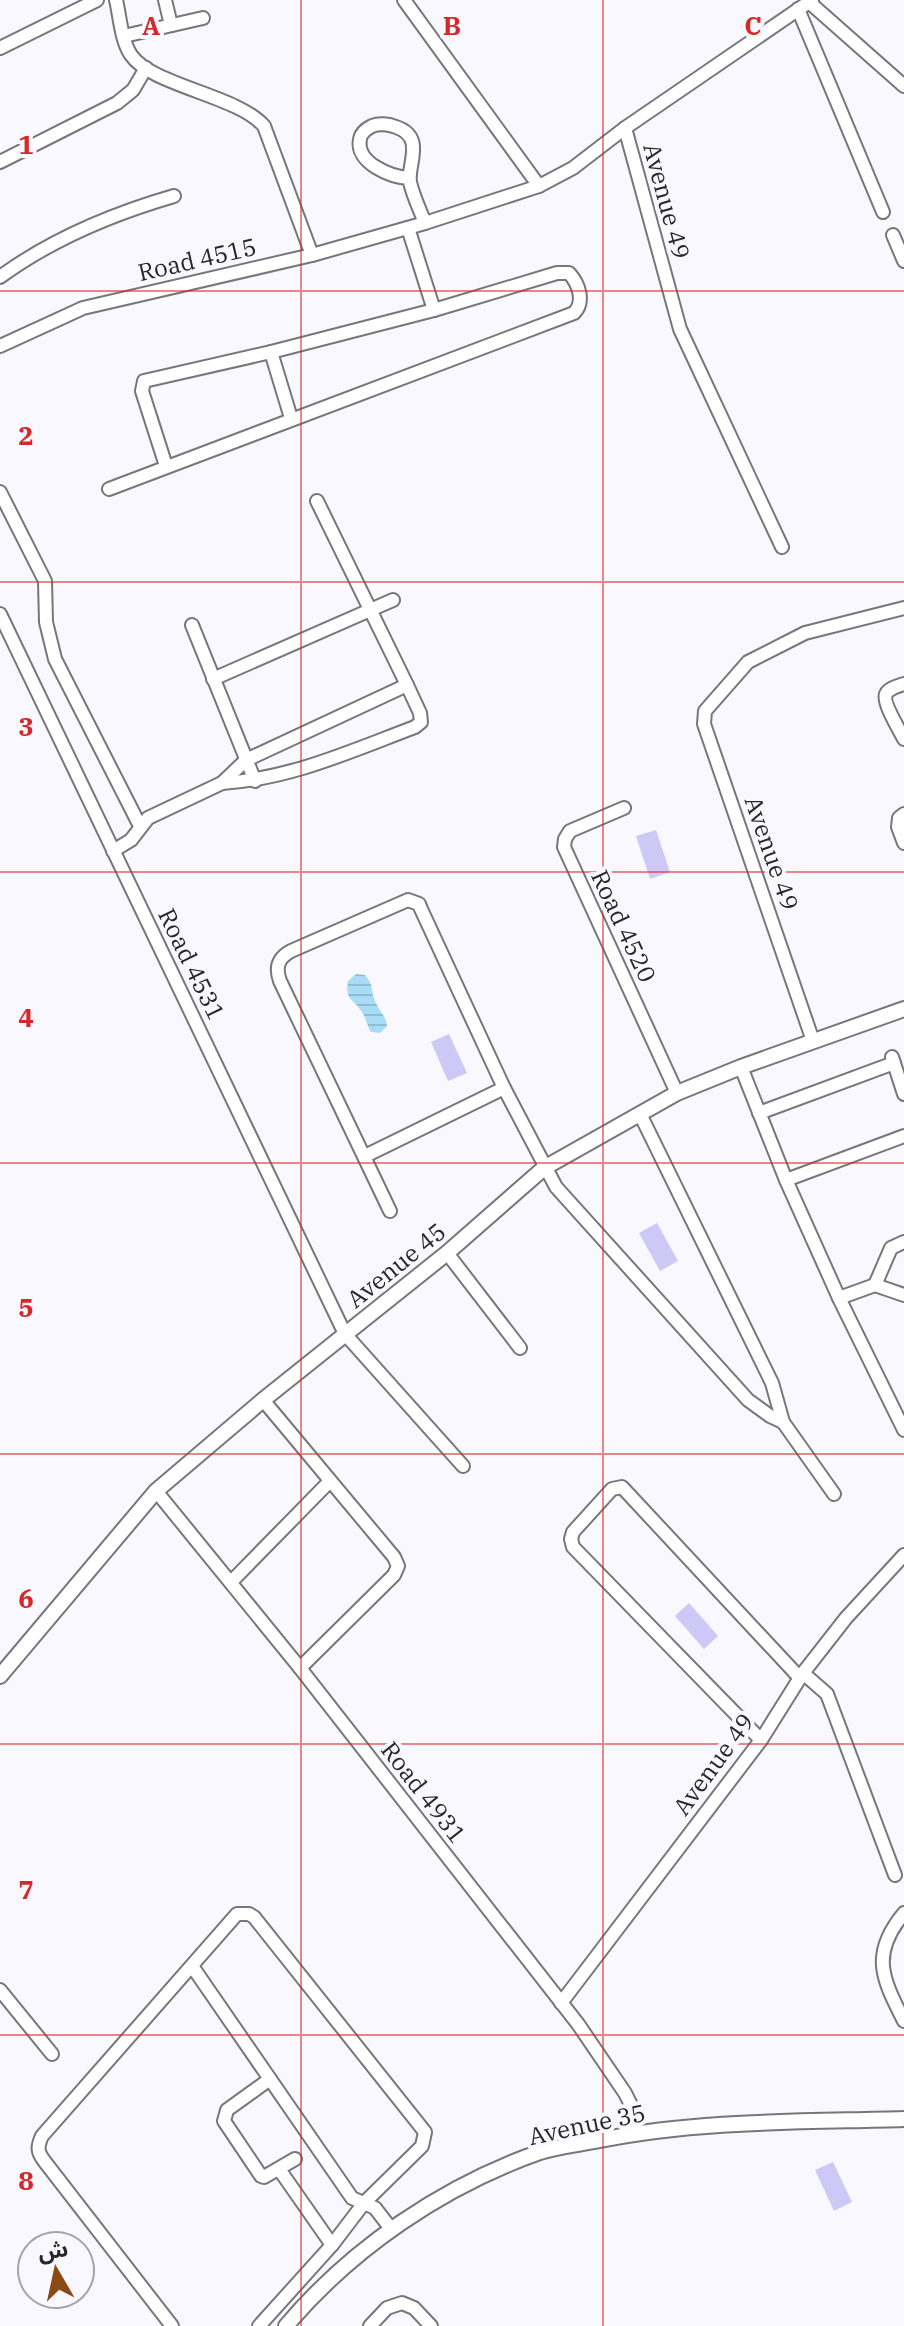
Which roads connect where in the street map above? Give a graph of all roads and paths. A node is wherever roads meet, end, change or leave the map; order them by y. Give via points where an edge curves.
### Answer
1 (97, 0) edge
2 (116, 0) edge
3 (165, 0) edge
4 (404, 0) edge
5 (806, 4) edge
6 (203, 18) dead end
7 (171, 25) junction
8 (124, 36) junction
9 (0, 48) edge
10 (146, 68) junction
11 (904, 86) edge
12 (625, 128) junction
13 (0, 162) edge
14 (409, 178) junction
15 (539, 186) junction
16 (174, 196) dead end
17 (883, 212) dead end
18 (425, 223) junction
19 (408, 228) junction
20 (893, 235) dead end
21 (312, 255) junction
22 (904, 261) edge
23 (0, 277) edge
24 (434, 310) junction
25 (0, 346) edge
26 (271, 352) junction
27 (291, 418) junction
28 (166, 466) junction
29 (109, 489) dead end
30 (0, 492) edge
31 (317, 501) dead end
32 (782, 547) dead end
33 (393, 600) dead end
34 (904, 608) edge
35 (368, 609) junction
36 (0, 614) edge
37 (192, 625) dead end
38 (213, 679) junction
39 (904, 684) edge
40 (407, 685) junction
41 (904, 739) edge
42 (246, 760) junction
43 (255, 781) junction
44 (222, 783) junction
45 (624, 808) dead end
46 (901, 816) edge
47 (140, 826) junction
48 (904, 843) edge
49 (113, 851) junction
50 (904, 1009) edge
51 (813, 1041) junction
52 (741, 1067) junction
53 (504, 1088) junction
54 (677, 1093) junction
55 (904, 1094) edge
56 (759, 1113) junction
57 (640, 1114) junction
58 (904, 1136) edge
59 (365, 1156) junction
60 (544, 1168) junction
61 (786, 1180) junction
62 (390, 1211) dead end
63 (904, 1242) edge
64 (447, 1253) junction
65 (875, 1285) junction
66 (904, 1295) edge
67 (839, 1298) junction
68 (345, 1334) junction
69 (520, 1348) dead end
70 (263, 1400) junction
71 (783, 1422) junction
72 (904, 1430) edge
73 (463, 1466) dead end
74 (330, 1481) junction
75 (156, 1491) junction
76 (834, 1494) dead end
77 (904, 1555) edge
78 (231, 1582) junction
79 (300, 1668) junction
80 (801, 1675) junction
81 (0, 1676) edge
82 (761, 1740) junction
83 (895, 1875) dead end
84 (904, 1913) edge
85 (192, 1966) junction
86 (0, 1990) edge
87 (561, 2003) junction
88 (904, 2021) edge
89 (52, 2054) dead end
90 (270, 2079) junction
91 (904, 2119) edge
92 (636, 2133) junction
93 (295, 2159) dead end
94 (279, 2169) junction
95 (364, 2203) junction
96 (392, 2230) junction
97 (332, 2245) junction
98 (172, 2326) edge
99 (259, 2326) edge
100 (286, 2326) edge
101 (370, 2326) edge
102 (431, 2326) edge

1 - 9 street
2 - 8 street
3 - 7 street
4 - 15 street
5 - 11 street
5 - 12 street
5 - 17 street
6 - 7 street
7 - 8 street
8 - 10 street via 129,53
10 - 13 street via 133,90 117,103
10 - 21 street via 259,120
12 - 15 street, Avenue 49 via 573,168
12 - 32 street, Avenue 49 via 680,329
14 - 14 street via 414,149 402,129 375,124 364,131 359,140 370,162 383,173
14 - 18 street
15 - 18 street, Road 4515
16 - 23 street via 77,231
18 - 19 street, Road 4515
19 - 21 street, Road 4515
19 - 24 street
20 - 22 street
21 - 25 street, Road 4515 via 83,308
24 - 26 street
24 - 27 street via 557,273 569,273 581,300 574,313
26 - 27 street
26 - 28 street via 144,381 142,391
27 - 28 street
28 - 29 street
30 - 47 street via 45,581 52,652
31 - 35 street
33 - 35 street
34 - 51 street, Avenue 49 via 805,633 748,662 705,711 704,724
35 - 38 street
35 - 40 street
36 - 49 street, Road 4531
37 - 38 street
38 - 42 street
39 - 41 street via 885,695
40 - 42 street
40 - 43 street via 422,717 418,725 315,765
42 - 43 street
42 - 44 street
43 - 44 street
44 - 47 street
45 - 54 street, Road 4520 via 570,831 564,847
46 - 48 street via 898,827
47 - 49 street via 131,840
49 - 68 street, Road 4531
50 - 51 street, Avenue 45
51 - 52 street, Avenue 45
52 - 54 street, Avenue 45
52 - 56 street
53 - 59 street
53 - 59 street via 414,901 291,951 279,960 278,974
53 - 60 street
54 - 57 street, Avenue 45
55 - 56 street via 893,1060
56 - 61 street
57 - 60 street, Avenue 45
57 - 71 street via 772,1383
58 - 61 street
59 - 62 street
60 - 64 street, Avenue 45
60 - 71 street via 748,1400
61 - 67 street
63 - 65 street via 891,1248
64 - 68 street, Avenue 45
64 - 69 street
65 - 66 street
65 - 67 street
67 - 72 street
68 - 70 street, Avenue 45
68 - 73 street, Road 4531
70 - 74 street
70 - 75 street, Avenue 45
71 - 76 street
74 - 78 street
74 - 79 street via 398,1566
75 - 78 street, Road 4931
75 - 81 street, Avenue 45
77 - 80 street, Avenue 49
78 - 79 street, Road 4931
79 - 87 street, Road 4931
80 - 82 street, Avenue 49
80 - 82 street via 622,1487 612,1489 573,1532 573,1547
80 - 83 street via 827,1694
82 - 87 street, Avenue 49
84 - 88 street via 887,1938 882,1968
85 - 90 street
85 - 95 street via 237,1914 254,1917 425,2132 422,2146
85 - 98 street via 38,2146
86 - 89 street
87 - 92 street, Road 4931 via 625,2093
90 - 94 street via 227,2110 224,2121 261,2176
90 - 95 street via 352,2198
91 - 92 street, Avenue 35
92 - 96 street, Avenue 35 via 543,2151 452,2192
93 - 94 street
94 - 97 street
95 - 96 street via 375,2208
95 - 97 street
96 - 100 street, Avenue 35 via 337,2273
97 - 99 street
101 - 102 street via 387,2308 402,2303

